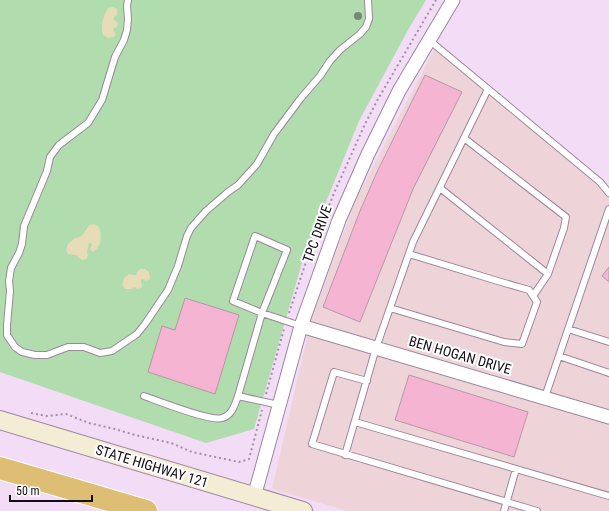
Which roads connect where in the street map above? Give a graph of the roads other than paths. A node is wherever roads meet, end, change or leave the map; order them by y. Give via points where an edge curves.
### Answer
1 (128, 0) edge
2 (368, 0) edge
3 (453, 0) edge
4 (429, 40) junction
5 (488, 90) junction
6 (464, 138) junction
7 (440, 188) junction
8 (609, 193) edge
9 (609, 209) edge
10 (409, 254) junction
11 (548, 274) junction
12 (533, 296) junction
13 (390, 308) junction
14 (262, 312) junction
15 (301, 326) junction
16 (568, 329) junction
17 (609, 342) edge
18 (376, 348) junction
19 (559, 356) junction
20 (609, 373) edge
21 (367, 381) junction
22 (144, 396) dead end
23 (238, 396) junction
24 (545, 397) junction
25 (279, 405) junction
26 (609, 416) edge
27 (0, 420) edge
28 (355, 422) junction
29 (345, 454) junction
30 (0, 468) edge
31 (516, 469) junction
32 (609, 496) edge
33 (254, 497) junction
34 (506, 502) junction
35 (146, 511) edge
36 (303, 511) edge
37 (504, 511) edge
38 (537, 511) edge

1 - 2 lane via 127,30 115,57 102,100 88,123 60,145 50,157 47,171 24,226 19,253 11,268 7,335 22,352 46,355 68,347 100,353 112,351 136,334 168,290 191,228 206,210 238,185 257,164 274,134 300,98 340,50 366,27 369,19
3 - 4 street, TPC DRIVE
4 - 5 lane
4 - 15 street, TPC DRIVE via 399,91 368,154 339,220
5 - 6 lane
5 - 8 lane via 600,182
6 - 7 lane
6 - 11 lane via 566,217
7 - 10 lane
7 - 11 lane
9 - 16 lane
10 - 12 lane via 529,290
10 - 13 lane
11 - 12 lane
12 - 13 lane via 537,302 522,344 504,342
13 - 18 lane
14 - 14 lane via 287,250 255,236 233,301
14 - 15 lane
14 - 23 lane
15 - 18 street, BEN HOGAN DRIVE
15 - 25 street, TPC DRIVE
16 - 17 lane
16 - 19 lane
18 - 21 lane
18 - 24 street, BEN HOGAN DRIVE
19 - 20 lane
19 - 24 lane
21 - 28 lane
21 - 29 lane via 334,372 312,444
22 - 23 lane via 200,415 222,418 230,414
23 - 25 lane
24 - 26 street, BEN HOGAN DRIVE
25 - 33 street, TPC DRIVE
27 - 33 main road, STATE HIGHWAY 121
28 - 29 lane
28 - 31 lane
29 - 34 lane
30 - 35 highway
31 - 32 lane
31 - 34 lane
33 - 36 main road, STATE HIGHWAY 121
34 - 37 lane
34 - 38 lane

